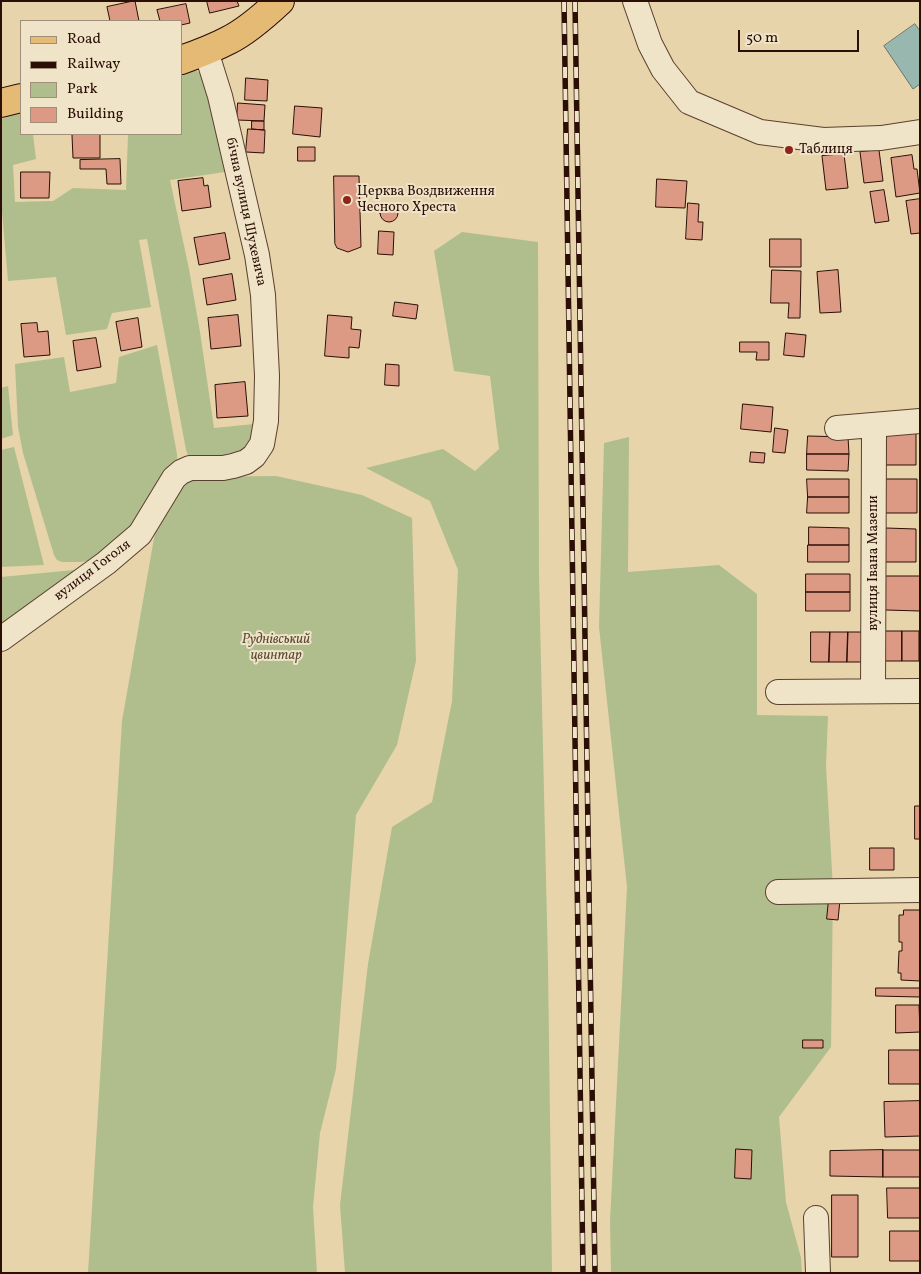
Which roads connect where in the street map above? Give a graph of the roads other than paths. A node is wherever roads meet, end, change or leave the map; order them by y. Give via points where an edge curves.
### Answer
1 (280, 1) edge
2 (635, 1) edge
3 (194, 55) edge
4 (20, 98) edge
5 (1, 103) edge
6 (920, 132) edge
7 (920, 421) edge
8 (837, 428) dead end
9 (874, 436) dead end
10 (190, 468) joint
11 (1, 639) edge
12 (920, 690) edge
13 (873, 691) junction
14 (778, 692) dead end
15 (920, 890) edge
16 (778, 892) dead end
17 (816, 1218) dead end
18 (818, 1273) edge

1 - 3 main road via 231,39
2 - 6 street via 662,69 689,102 760,132 823,140 881,138
3 - 10 street, бічна вулиця Шухевича via 220,96 257,255 267,376 266,421 262,444 254,456 246,462 223,468
4 - 5 main road
7 - 8 street
9 - 13 street, вулиця Івана Мазепи
10 - 11 street, вулиця Гоголя via 174,478 140,534 106,563
12 - 13 street
13 - 14 street
15 - 16 street
17 - 18 street

